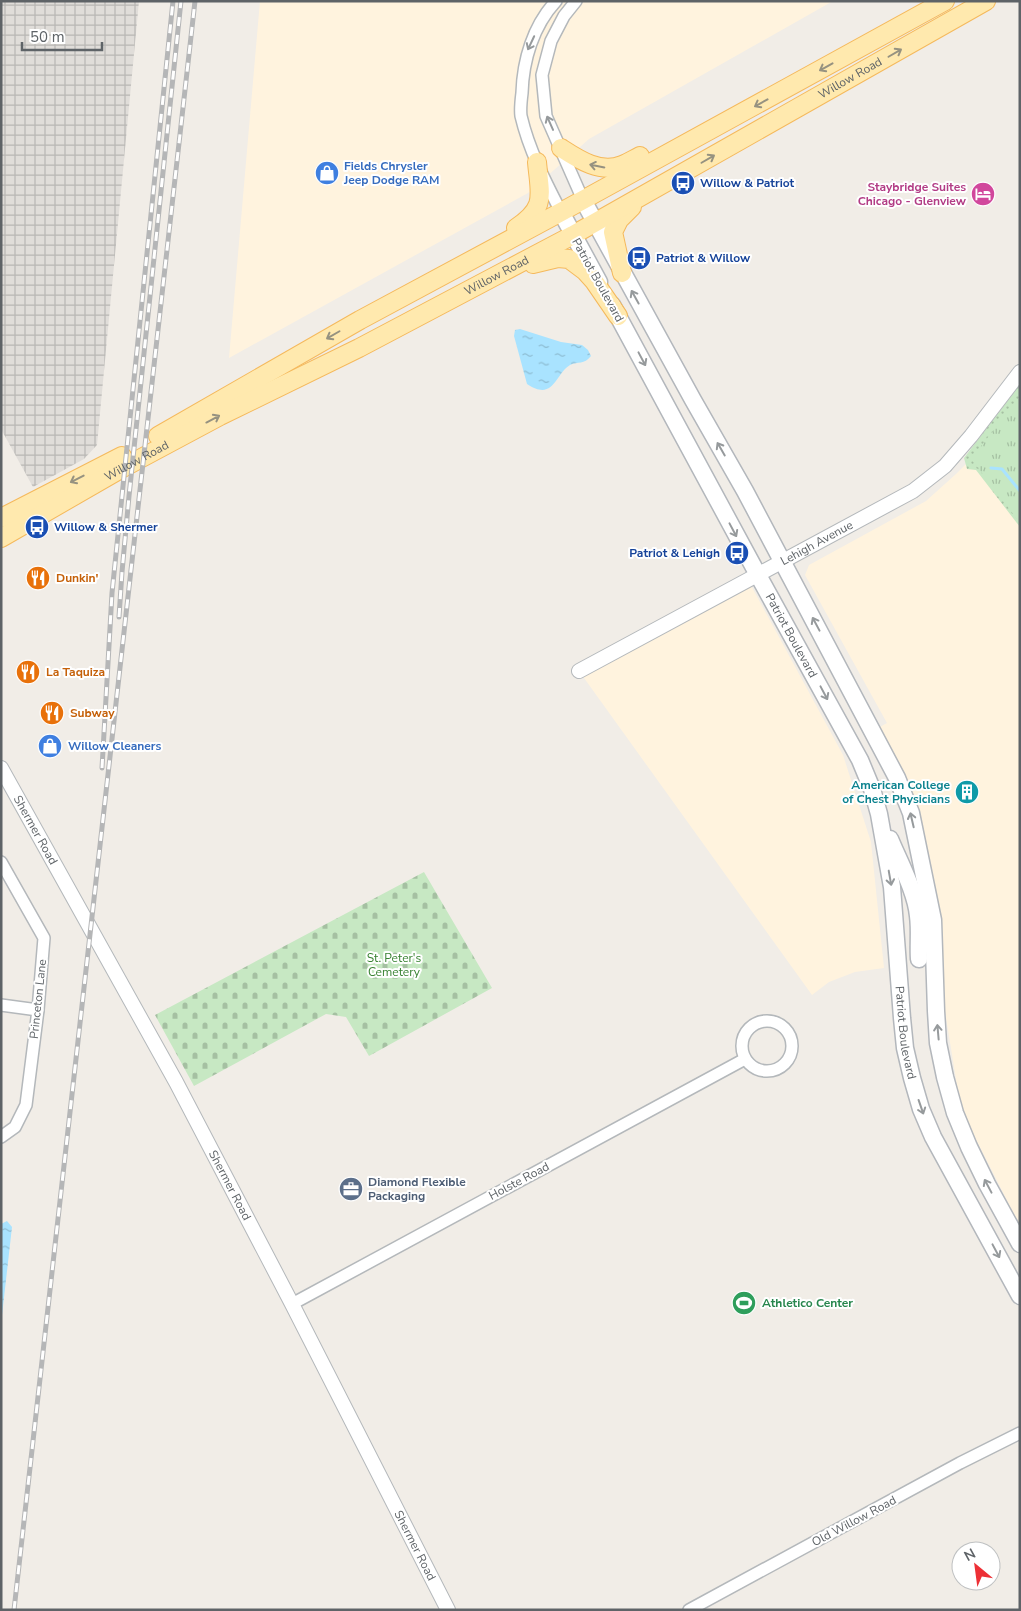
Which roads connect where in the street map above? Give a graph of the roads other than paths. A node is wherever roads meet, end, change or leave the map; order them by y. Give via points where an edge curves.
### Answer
1 (556, 1) edge
2 (576, 1) edge
3 (945, 1) edge
4 (986, 1) edge
5 (723, 124) junction
6 (561, 148) junction
7 (537, 162) junction
8 (650, 192) junction
9 (583, 200) junction
10 (561, 212) junction
11 (595, 223) junction
12 (573, 235) junction
13 (622, 273) junction
14 (618, 316) junction
15 (360, 320) junction
16 (360, 348) junction
17 (1020, 372) edge
18 (1, 518) edge
19 (1, 538) edge
20 (783, 562) junction
21 (758, 574) junction
22 (579, 671) dead end
23 (1, 768) edge
24 (879, 814) junction
25 (1, 862) edge
26 (926, 959) junction
27 (899, 978) junction
28 (1, 1005) edge
29 (38, 1010) junction
30 (745, 1059) junction
31 (1, 1137) edge
32 (1020, 1244) edge
33 (1020, 1296) edge
34 (292, 1304) junction
35 (1020, 1433) edge
36 (448, 1610) edge
37 (690, 1610) edge

1 -> 7 street, Patriot Boulevard via 540,23 527,50 522,79 521,114
6 -> 2 street, Patriot Boulevard via 546,116 542,75 551,40
3 -> 5 main road, Willow Road
8 -> 4 main road, Willow Road
5 -> 6 main road via 691,127 621,166 585,164
5 - 9 main road, Willow Road
6 - 9 street, Patriot Boulevard
7 - 10 street, Patriot Boulevard
7 - 15 main road via 541,199 536,211 526,221 492,244 382,303
8 - 11 main road, Willow Road
8 - 13 main road via 627,211 613,232
9 - 10 main road, Willow Road
9 - 11 main road, Patriot Boulevard
10 - 12 main road, Patriot Boulevard
10 - 15 main road, Willow Road
11 - 12 main road, Willow Road
11 - 13 main road, Patriot Boulevard
12 - 14 main road, Patriot Boulevard
12 - 16 main road, Willow Road
20 -> 13 main road, Patriot Boulevard
14 - 16 main road via 585,271 569,259 558,258 536,262 425,322
14 -> 21 main road, Patriot Boulevard
15 -> 18 main road, Willow Road via 156,437
19 -> 16 main road, Willow Road via 220,416
17 - 20 street, Lehigh Avenue via 972,436 944,466 913,490
20 - 21 street, Lehigh Avenue
26 -> 20 main road, Patriot Boulevard via 933,920 911,813 880,744
21 - 22 street, Lehigh Avenue
21 -> 24 main road, Patriot Boulevard via 860,760
23 - 34 street, Shermer Road via 172,1074
24 - 26 main road via 916,907
24 -> 27 main road, Patriot Boulevard via 892,887
25 - 29 street, Princeton Lane via 44,938
26 - 27 main road via 907,968
32 -> 26 main road, Patriot Boulevard via 987,1184 955,1113 938,1043
27 -> 33 main road, Patriot Boulevard via 905,1048 921,1108 933,1137
28 - 29 street
29 - 31 street, Princeton Lane via 26,1105 15,1127
30 - 30 street via 757,1070 765,1072 780,1068 792,1048 788,1032 776,1022 759,1022 752,1026 742,1039
30 - 34 street, Holste Road
34 - 36 street, Shermer Road
35 - 37 street, Old Willow Road

